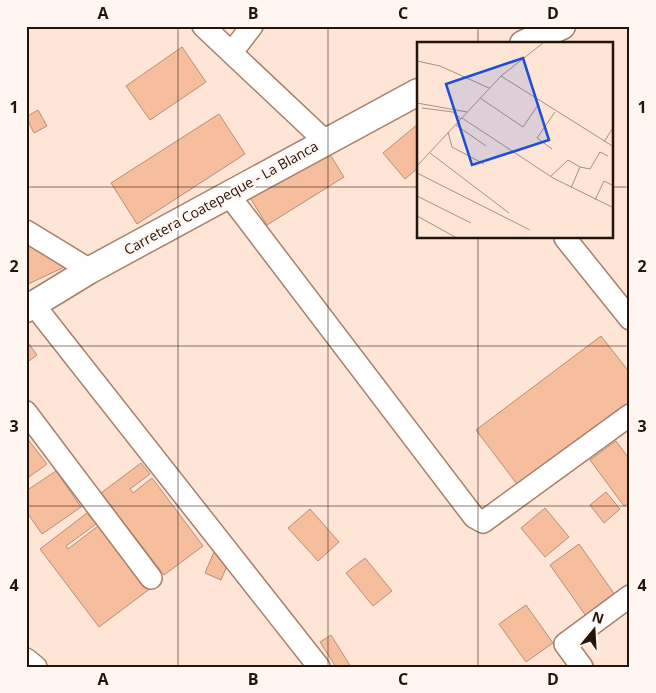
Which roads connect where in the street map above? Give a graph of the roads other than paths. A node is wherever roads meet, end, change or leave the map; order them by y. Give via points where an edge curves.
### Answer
1 (203, 26) edge
2 (252, 26) edge
3 (562, 26) edge
4 (527, 42) edge
5 (232, 52) junction
6 (417, 93) edge
7 (325, 140) junction
8 (228, 194) junction
9 (26, 231) edge
10 (566, 239) edge
11 (90, 270) junction
12 (28, 308) edge
13 (630, 320) edge
14 (26, 412) edge
15 (630, 415) edge
16 (152, 578) dead end
17 (630, 596) edge
18 (26, 660) edge
19 (36, 667) edge
20 (318, 667) edge
21 (582, 667) edge

1 - 5 street
2 - 5 street
3 - 4 main road
5 - 7 street
6 - 7 main road, Carretera Coatepeque - La Blanca
7 - 8 main road, Carretera Coatepeque - La Blanca
8 - 11 main road, Carretera Coatepeque - La Blanca
8 - 15 street via 474,517 483,522
9 - 11 street
10 - 13 street
11 - 12 main road, Carretera Coatepeque - La Blanca
12 - 20 street
14 - 16 street
17 - 21 street via 565,644
18 - 19 street

